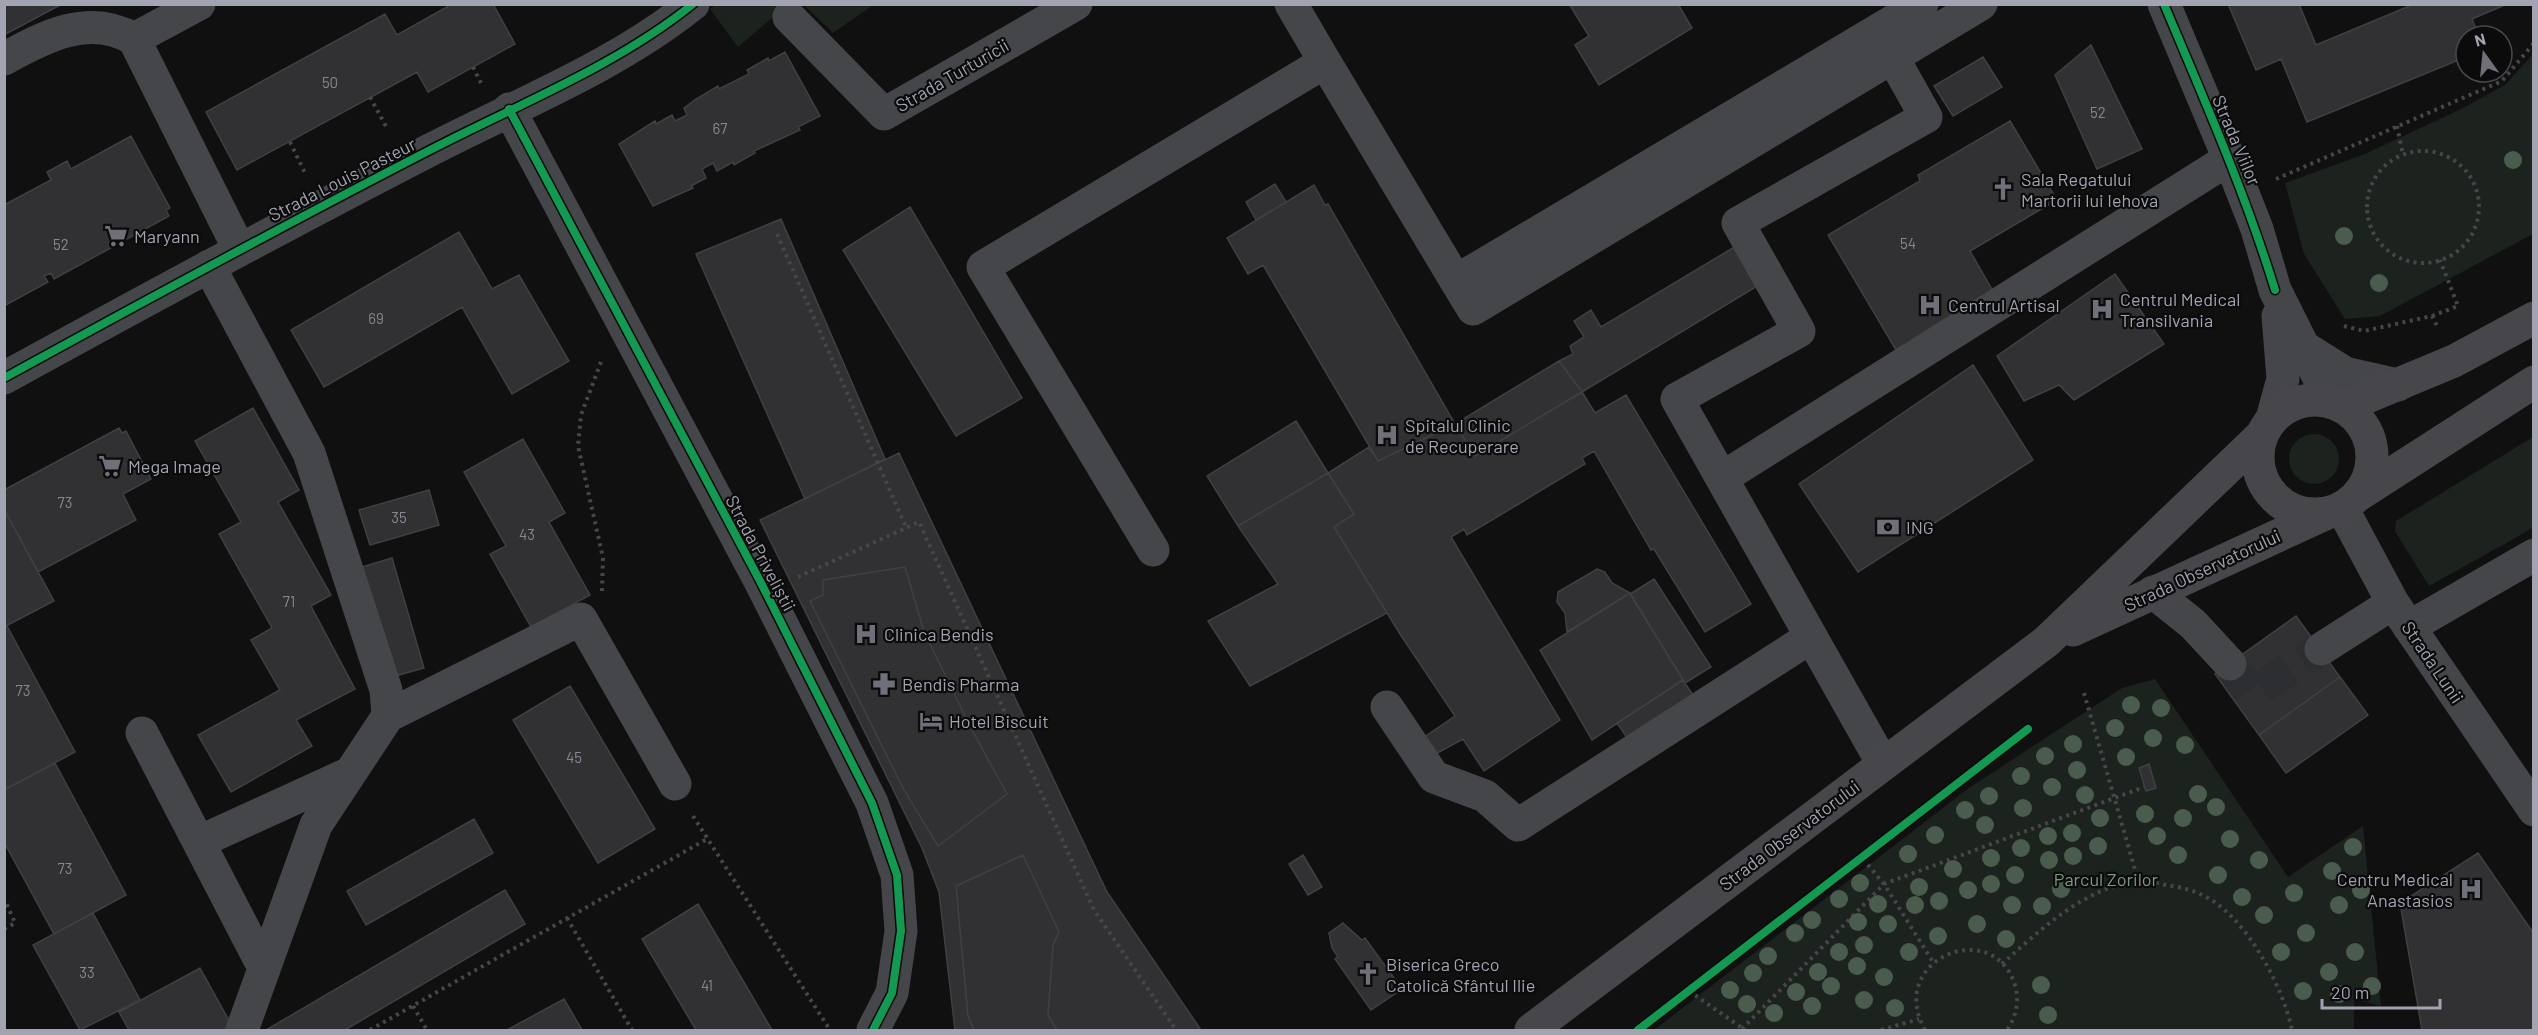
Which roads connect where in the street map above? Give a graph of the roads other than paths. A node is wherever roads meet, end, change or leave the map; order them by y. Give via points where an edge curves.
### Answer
1 (199, 4) edge
2 (1076, 4) edge
3 (1291, 4) edge
4 (1922, 4) edge
5 (1981, 4) edge
6 (2164, 4) edge
7 (678, 10) edge
8 (789, 16) dead end
9 (134, 39) junction
10 (1885, 44) junction
11 (4, 59) edge
12 (1325, 62) junction
13 (509, 109) junction
14 (2229, 159) junction
15 (239, 249) junction
16 (209, 266) junction
17 (2275, 290) junction
18 (2534, 318) edge
19 (2301, 345) junction
20 (4, 378) edge
21 (2534, 382) edge
22 (2398, 385) junction
23 (2337, 404) junction
24 (2267, 427) junction
25 (1722, 478) junction
26 (2341, 506) junction
27 (1153, 550) dead end
28 (2534, 555) edge
29 (2153, 592) junction
30 (2401, 615) junction
31 (1811, 637) junction
32 (2048, 641) junction
33 (2320, 649) tunnel mouth
34 (2230, 664) tunnel mouth
35 (1387, 707) dead end
36 (388, 716) junction
37 (141, 733) dead end
38 (1883, 764) junction
39 (351, 773) junction
40 (675, 784) road end
41 (2534, 810) edge
42 (199, 842) junction
43 (264, 968) junction
44 (242, 1030) edge
45 (873, 1030) edge
46 (1531, 1030) edge

1 - 9 street
2 - 8 street, Strada Turturicii via 884,114
3 - 12 street
4 - 10 street
5 - 10 street
6 - 14 street, Strada Viilor
7 - 13 street, Strada Louis Pasteur via 581,74
9 - 11 street via 104,28 69,28 43,37
9 - 15 street
10 - 12 street via 1730,136 1456,281
10 - 25 street via 1926,117 1738,223 1799,331 1677,399
12 - 27 street via 983,267
13 - 15 street, Strada Louis Pasteur
13 - 45 street, Strada Priveliștii via 760,581 872,803 897,875 901,931 892,993
14 - 17 street, Strada Viilor via 2257,229
14 - 25 street
15 - 16 street, Strada Louis Pasteur
16 - 20 street, Strada Louis Pasteur
16 - 36 street via 309,453 386,690
17 - 19 street, Strada Viilor
17 - 24 street, Strada Viilor via 2283,379
18 - 22 main road via 2454,361
19 - 22 street via 2345,373
19 - 23 street, Strada Viilor
21 - 26 main road, Strada Observatorului
22 - 23 main road
23 - 24 main road via 2318,400 2293,404
23 - 26 main road via 2357,417 2372,448 2372,466 2366,483
24 - 26 main road via 2257,451 2258,469 2276,499 2290,510 2307,515
24 - 32 main road, Strada Observatorului
25 - 31 street
26 - 29 main road, Strada Observatorului
26 - 30 street, Strada Lunii
28 - 30 street
29 - 32 main road, Strada Observatorului
29 - 34 street via 2193,624
30 - 33 street
30 - 41 street, Strada Lunii
31 - 35 street via 1518,825 1485,796 1434,777
31 - 38 street
32 - 38 main road, Strada Observatorului
36 - 39 street
36 - 40 street via 581,619
37 - 42 street
38 - 46 main road, Strada Observatorului
39 - 42 street
39 - 43 street via 316,825
42 - 43 street
43 - 44 street

